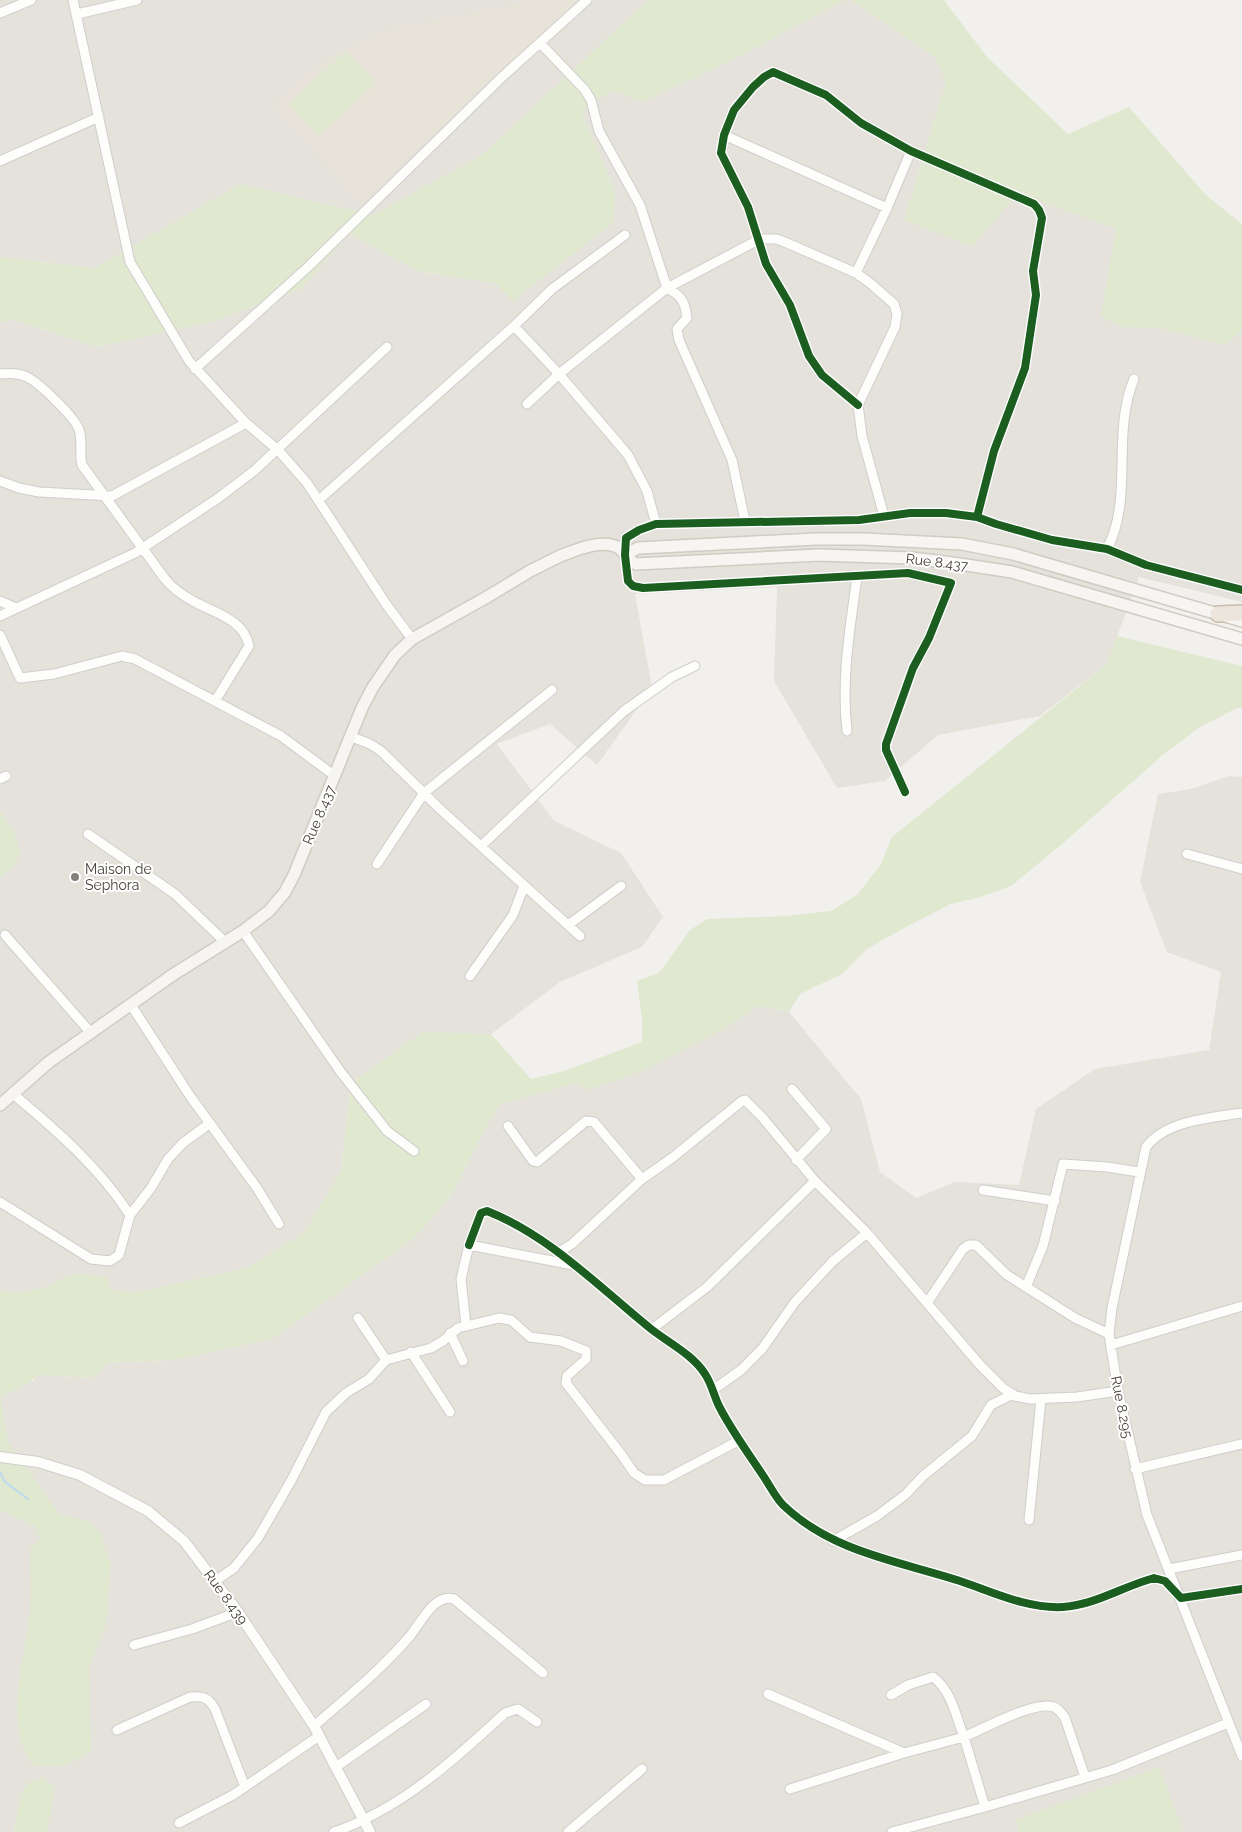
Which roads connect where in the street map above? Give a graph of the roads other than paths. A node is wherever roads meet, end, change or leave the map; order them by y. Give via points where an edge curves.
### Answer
1 (31, 0) edge
2 (73, 0) edge
3 (136, 0) edge
4 (588, 0) edge
5 (0, 13) edge
6 (77, 14) junction
7 (540, 43) junction
8 (99, 117) junction
9 (724, 135) junction
10 (911, 151) junction
11 (0, 161) edge
12 (887, 208) junction
13 (625, 235) dead end
14 (760, 239) junction
15 (856, 273) junction
16 (667, 288) junction
17 (514, 326) junction
18 (386, 347) dead end
19 (195, 369) junction
20 (0, 374) edge
21 (559, 374) junction
22 (1134, 380) dead end
23 (527, 404) dead end
24 (858, 405) junction
25 (246, 423) junction
26 (278, 450) junction
27 (0, 481) edge
28 (106, 496) junction
29 (320, 499) junction
30 (884, 516) junction
31 (977, 517) junction
32 (745, 521) junction
33 (656, 524) junction
34 (143, 548) junction
35 (1107, 549) junction
36 (625, 555) junction
37 (857, 577) junction
38 (1242, 590) edge
39 (0, 601) edge
40 (16, 608) junction
41 (1242, 613) edge
42 (1218, 614) junction
43 (0, 616) edge
44 (1242, 621) edge
45 (0, 635) edge
46 (412, 639) junction
47 (1242, 639) edge
48 (695, 666) dead end
49 (552, 690) dead end
50 (216, 701) junction
51 (847, 731) dead end
52 (352, 737) junction
53 (335, 776) junction
54 (905, 792) dead end
55 (424, 793) junction
56 (88, 834) dead end
57 (481, 846) junction
58 (1187, 854) dead end
59 (377, 864) dead end
60 (1242, 868) edge
61 (524, 886) junction
62 (621, 886) dead end
63 (568, 925) junction
64 (242, 931) junction
65 (5, 935) dead end
66 (580, 936) dead end
67 (225, 942) junction
68 (470, 976) dead end
69 (131, 1005) junction
70 (91, 1033) junction
71 (792, 1089) dead end
72 (12, 1093) junction
73 (0, 1105) edge
74 (1242, 1113) edge
75 (209, 1124) junction
76 (508, 1126) dead end
77 (414, 1150) dead end
78 (796, 1160) junction
79 (1139, 1172) junction
80 (642, 1179) junction
81 (815, 1181) junction
82 (983, 1190) dead end
83 (0, 1202) edge
84 (1055, 1202) junction
85 (130, 1215) junction
86 (279, 1224) dead end
87 (867, 1233) junction
88 (469, 1245) junction
89 (559, 1252) junction
90 (575, 1266) junction
91 (1026, 1287) junction
92 (927, 1303) junction
93 (1242, 1306) edge
94 (358, 1318) dead end
95 (466, 1326) junction
96 (652, 1329) junction
97 (450, 1333) junction
98 (1109, 1334) junction
99 (1111, 1345) junction
100 (411, 1352) junction
101 (386, 1360) junction
102 (463, 1361) dead end
103 (713, 1390) junction
104 (1118, 1391) junction
105 (1013, 1394) junction
106 (1041, 1399) junction
107 (450, 1412) dead end
108 (740, 1440) junction
109 (1242, 1444) edge
110 (0, 1458) edge
111 (1135, 1470) junction
112 (1029, 1520) dead end
113 (833, 1541) junction
114 (1242, 1555) edge
115 (1169, 1569) junction
116 (215, 1581) junction
117 (1242, 1589) edge
118 (1181, 1598) junction
119 (238, 1612) junction
120 (134, 1645) dead end
121 (543, 1673) dead end
122 (768, 1694) dead end
123 (891, 1695) dead end
124 (426, 1704) dead end
125 (537, 1722) dead end
126 (1228, 1723) junction
127 (314, 1726) junction
128 (117, 1730) dead end
129 (319, 1736) junction
130 (964, 1737) junction
131 (904, 1753) junction
132 (1242, 1756) edge
133 (336, 1767) junction
134 (642, 1769) dead end
135 (1085, 1777) junction
136 (245, 1786) junction
137 (790, 1789) dead end
138 (985, 1806) junction
139 (363, 1821) junction
140 (179, 1823) dead end
141 (334, 1832) edge
142 (370, 1832) edge
143 (568, 1832) edge
144 (892, 1832) edge

1 - 5 street
2 - 6 street
3 - 6 street
4 - 7 street
6 - 8 street
7 - 16 street via 591,100 599,131 640,204
7 - 19 street via 309,266
8 - 11 street
8 - 19 street via 130,262
9 - 10 street via 734,110 764,77 773,72 826,95 861,123
9 - 12 street
9 - 14 street via 721,153
10 - 12 street
10 - 31 street via 1034,204 1042,218 1033,271 1036,295 1025,368 994,451
12 - 15 street
13 - 17 street via 552,289
14 - 15 street via 776,239
14 - 16 street
14 - 24 street via 766,264 790,305 816,367
15 - 24 street via 885,294 894,304 897,314 895,327
16 - 21 street
16 - 32 street via 680,295 686,306 687,318 677,329 679,340 732,460
17 - 21 street
17 - 29 street
18 - 26 street
19 - 25 street
20 - 28 street via 28,377 74,418 79,430 82,465
21 - 23 street
21 - 33 street via 628,455 647,491
22 - 35 street via 1124,412 1119,516
24 - 30 street via 862,436
25 - 26 street
25 - 28 street via 117,494
26 - 29 street
26 - 34 street via 217,499
27 - 28 street via 39,492
28 - 34 street
29 - 46 street
30 - 31 street via 946,513
30 - 32 street via 859,520
31 - 35 street via 1052,540
32 - 33 street
33 - 36 street via 626,538
34 - 40 street
34 - 50 street via 176,591 225,616 242,628 248,637 249,646 243,659
35 - 38 street via 1146,565
36 - 37 street via 628,581 643,588
36 - 42 main road, Rue 8.437 via 638,548 816,539 962,544 1013,554
36 - 46 main road, Rue 8.437 via 618,548 603,545 584,547 560,556
36 - 47 main road, Rue 8.437 via 636,564 819,555 876,556 960,564 1012,572
37 - 51 street via 845,673
37 - 54 street via 908,573 951,583 930,638 913,668 886,744
39 - 40 street
40 - 43 street
41 - 42 highway
42 - 44 main road, Rue 8.437
45 - 50 street via 20,678 54,674 122,656 135,659
46 - 52 main road, Rue 8.437 via 394,656 373,687
48 - 57 street via 672,677 624,711
49 - 55 street
50 - 53 street via 281,736
52 - 53 main road, Rue 8.437
52 - 55 street via 382,751
53 - 64 main road, Rue 8.437 via 285,892 269,911
55 - 57 street
55 - 59 street
56 - 67 street via 175,894
57 - 61 street
58 - 60 street
61 - 63 street
61 - 68 street via 513,915
62 - 63 street
63 - 66 street
64 - 67 main road, Rue 8.437
64 - 77 street via 387,1132
65 - 70 street
67 - 69 main road, Rue 8.437
69 - 70 main road, Rue 8.437
69 - 75 street
70 - 72 main road, Rue 8.437
71 - 78 street via 826,1129
72 - 73 main road, Rue 8.437
72 - 85 street via 71,1144 110,1184
74 - 79 street, Rue 8.295 via 1182,1124 1158,1133 1146,1147
75 - 85 street via 175,1150
75 - 86 street via 257,1188
76 - 80 street via 537,1162 590,1120
78 - 80 street via 744,1100
78 - 81 street
79 - 84 street via 1063,1164
79 - 98 street, Rue 8.295
80 - 89 street via 572,1244
81 - 87 street
81 - 96 street via 707,1287
82 - 84 street
83 - 85 street via 91,1260 101,1262 119,1255
84 - 91 street via 1043,1246
87 - 92 street
87 - 103 street via 807,1288 762,1349 741,1370
88 - 89 street via 481,1213 487,1211 501,1216
88 - 90 street
88 - 95 street via 461,1279
89 - 90 street
90 - 96 street
91 - 92 street via 976,1245 970,1245 963,1249
91 - 98 street via 1074,1318
92 - 105 street via 980,1365
93 - 99 street
94 - 101 street
95 - 97 street
95 - 108 street via 499,1318 511,1320 530,1337 561,1341 586,1351 586,1359 567,1376 566,1383 634,1473 645,1480 664,1480
96 - 103 street via 705,1373
97 - 100 street via 430,1348
97 - 102 street
98 - 99 street, Rue 8.295
99 - 104 street, Rue 8.295
100 - 101 street
100 - 107 street
101 - 116 street via 368,1379 346,1393 326,1412 258,1538 234,1568
103 - 108 street
104 - 106 street
104 - 111 street, Rue 8.295
105 - 106 street
105 - 113 street via 992,1405 972,1436 930,1469 905,1494 876,1516
106 - 112 street
108 - 113 street via 782,1504
109 - 111 street
110 - 116 street, Rue 8.439 via 65,1469 148,1510 184,1541
111 - 115 street, Rue 8.295 via 1147,1515
113 - 118 street via 1043,1607 1082,1604 1154,1578 1166,1581
114 - 115 street
115 - 118 street, Rue 8.295
116 - 119 street, Rue 8.439
117 - 118 street
118 - 126 street, Rue 8.295
119 - 120 street
119 - 127 street, Rue 8.439
121 - 127 street via 454,1599 447,1597 439,1600 364,1684
122 - 131 street
123 - 130 street via 908,1685 933,1678 941,1683 951,1699
124 - 133 street
125 - 139 street via 518,1709 506,1713 418,1788
126 - 132 street, Rue 8.295
126 - 135 street via 1133,1762
127 - 129 street, Rue 8.439
128 - 136 street via 190,1697 202,1696 210,1700 215,1709
129 - 133 street, Rue 8.439
129 - 136 street
130 - 131 street
130 - 135 street via 1033,1708 1054,1707 1065,1718
130 - 138 street
131 - 137 street
133 - 139 street, Rue 8.439
134 - 143 street
135 - 138 street
136 - 140 street
138 - 144 street
139 - 141 street
139 - 142 street, Rue 8.439

